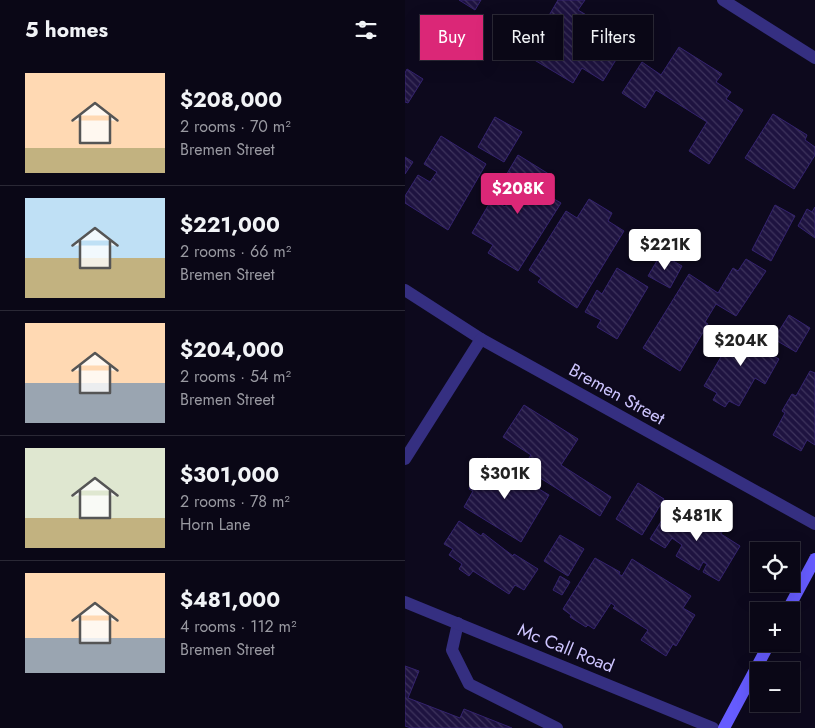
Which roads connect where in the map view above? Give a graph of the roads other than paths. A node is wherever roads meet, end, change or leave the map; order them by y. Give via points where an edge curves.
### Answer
1 (723, 0) edge
2 (815, 58) edge
3 (405, 290) edge
4 (481, 339) junction
5 (405, 459) edge
6 (815, 524) edge
7 (815, 559) edge
8 (405, 602) edge
9 (792, 602) edge
10 (458, 623) junction
11 (765, 652) edge
12 (557, 728) edge
13 (713, 728) edge
14 (723, 728) edge

1 - 2 street
3 - 4 street, Bremen Street
4 - 5 street
4 - 6 street, Bremen Street
7 - 9 street
8 - 10 street, Mc Call Road
10 - 12 street via 452,650 469,684
10 - 13 street, Mc Call Road
11 - 14 street

